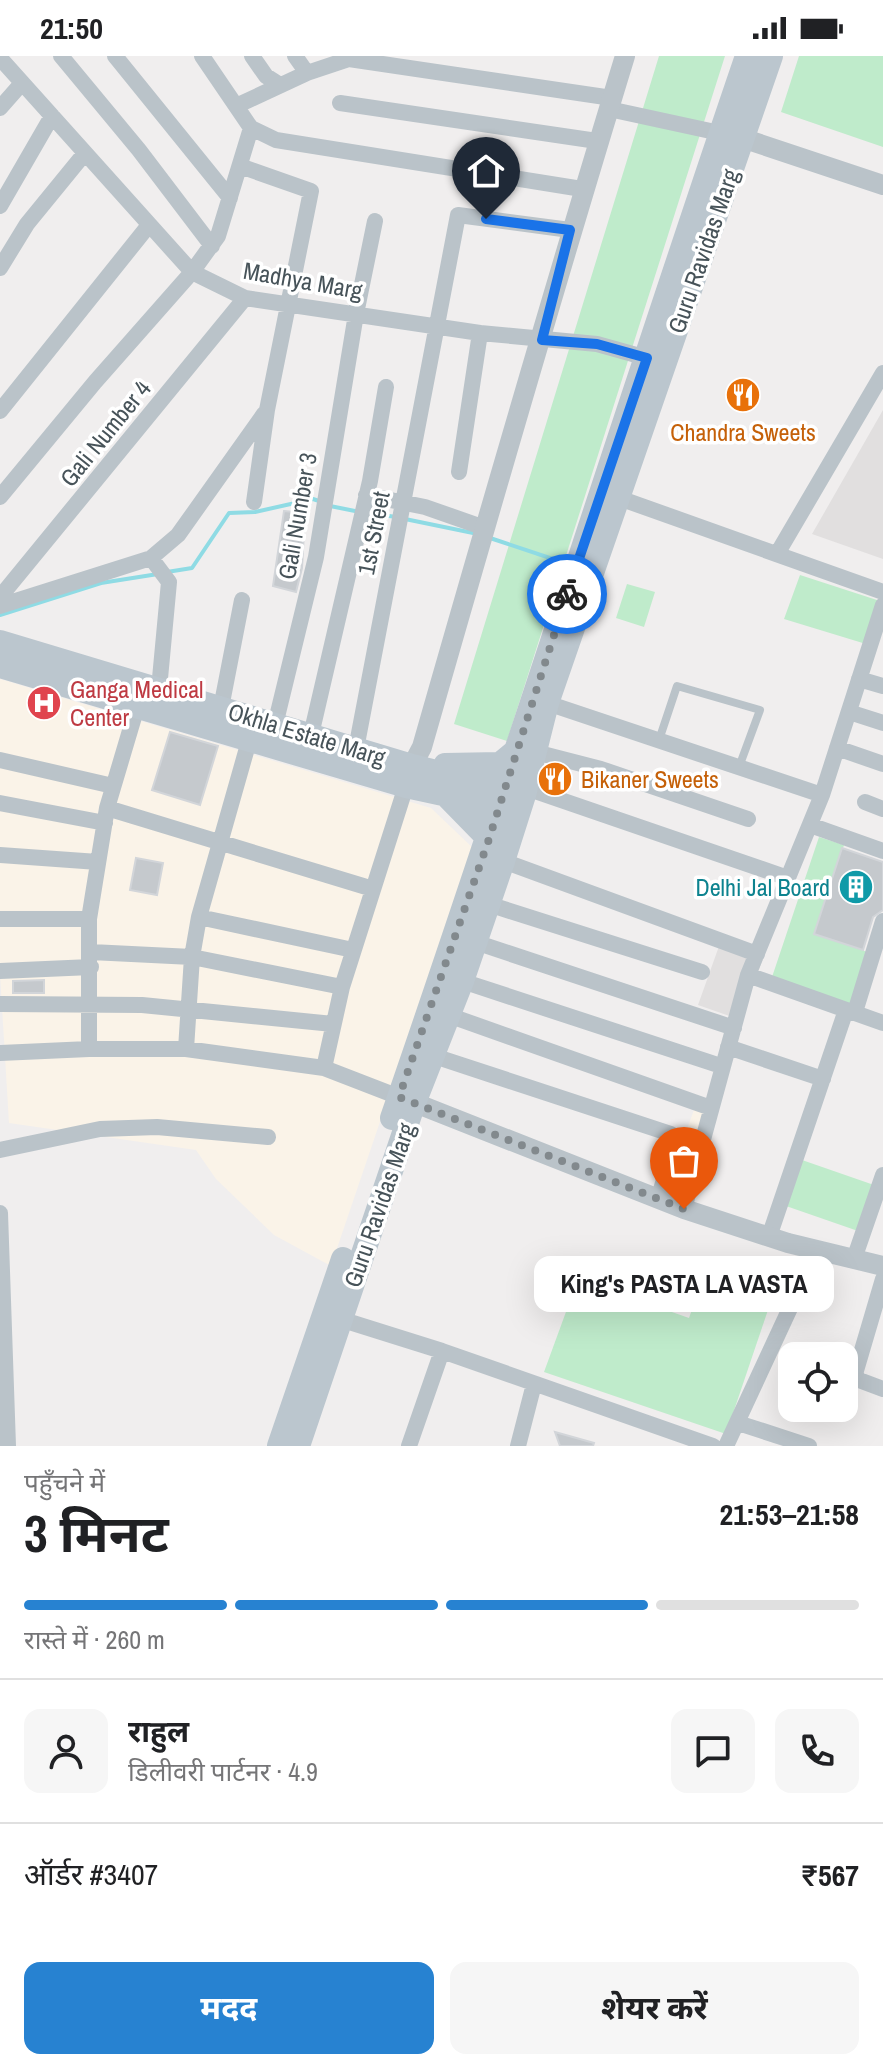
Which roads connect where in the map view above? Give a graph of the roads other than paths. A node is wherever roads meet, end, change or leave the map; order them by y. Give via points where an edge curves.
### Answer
1 (61, 56) edge
2 (115, 56) edge
3 (202, 56) edge
4 (252, 56) edge
5 (295, 56) edge
6 (625, 56) edge
7 (747, 56) edge
8 (771, 56) edge
9 (349, 58) edge
10 (1, 60) edge
11 (432, 62) edge
12 (307, 73) junction
13 (22, 83) junction
14 (280, 85) junction
15 (340, 103) dead end
16 (611, 104) junction
17 (236, 106) junction
18 (0, 108) edge
19 (52, 116) junction
20 (251, 128) junction
21 (731, 135) junction
22 (597, 141) junction
23 (85, 153) junction
24 (240, 166) junction
25 (883, 185) edge
26 (582, 189) junction
27 (230, 198) junction
28 (0, 206) edge
29 (375, 221) dead end
30 (149, 225) junction
31 (570, 230) junction
32 (212, 246) junction
33 (0, 268) edge
34 (192, 272) junction
35 (245, 298) junction
36 (287, 304) junction
37 (356, 314) junction
38 (437, 327) junction
39 (480, 333) junction
40 (542, 340) junction
41 (647, 358) junction
42 (883, 373) edge
43 (386, 387) dead end
44 (267, 410) junction
45 (0, 411) edge
46 (459, 472) dead end
47 (366, 495) junction
48 (0, 497) edge
49 (619, 498) junction
50 (254, 502) dead end
51 (403, 502) junction
52 (485, 528) junction
53 (777, 554) junction
54 (151, 558) junction
55 (883, 592) edge
56 (0, 597) edge
57 (242, 600) dead end
58 (883, 605) edge
59 (0, 606) edge
60 (878, 640) edge
61 (0, 642) edge
62 (0, 666) edge
63 (859, 679) junction
64 (883, 686) edge
65 (159, 689) junction
66 (547, 703) junction
67 (137, 707) junction
68 (221, 708) junction
69 (849, 712) junction
70 (883, 723) edge
71 (275, 725) junction
72 (311, 735) junction
73 (659, 740) junction
74 (249, 741) junction
75 (837, 748) junction
76 (356, 749) junction
77 (526, 751) junction
78 (0, 760) edge
79 (883, 764) edge
80 (739, 767) junction
81 (418, 774) junction
82 (113, 786) junction
83 (822, 795) junction
84 (448, 797) junction
85 (514, 798) junction
86 (865, 802) dead end
87 (0, 803) edge
88 (883, 809) edge
89 (106, 816) junction
90 (748, 819) dead end
91 (810, 825) junction
92 (489, 839) junction
93 (220, 843) junction
94 (883, 851) edge
95 (0, 855) edge
96 (503, 861) junction
97 (98, 862) junction
98 (788, 878) junction
99 (373, 889) junction
100 (488, 904) junction
101 (199, 917) junction
102 (0, 919) edge
103 (89, 919) junction
104 (881, 932) edge
105 (475, 942) junction
106 (353, 950) junction
107 (757, 954) junction
108 (192, 957) junction
109 (91, 960) junction
110 (0, 971) edge
111 (702, 972) dead end
112 (748, 975) junction
113 (866, 977) junction
114 (462, 981) junction
115 (883, 982) edge
116 (342, 987) junction
117 (90, 1002) junction
118 (0, 1004) edge
119 (189, 1010) junction
120 (850, 1011) junction
121 (448, 1015) junction
122 (883, 1023) edge
123 (333, 1024) junction
124 (734, 1028) junction
125 (728, 1047) junction
126 (89, 1049) junction
127 (186, 1049) junction
128 (0, 1053) edge
129 (434, 1056) junction
130 (721, 1066) junction
131 (324, 1068) junction
132 (823, 1079) junction
133 (407, 1100) junction
134 (711, 1108) junction
135 (268, 1137) dead end
136 (0, 1150) edge
137 (883, 1175) edge
138 (658, 1199) junction
139 (684, 1209) junction
140 (0, 1213) edge
141 (769, 1237) junction
142 (817, 1250) junction
143 (854, 1259) junction
144 (883, 1266) edge
145 (883, 1279) edge
146 (340, 1319) junction
147 (442, 1351) junction
148 (534, 1384) junction
149 (883, 1389) edge
150 (738, 1423) junction
151 (8, 1446) edge
152 (279, 1446) edge
153 (298, 1446) edge
154 (409, 1446) edge
155 (518, 1446) edge
156 (713, 1446) edge
157 (726, 1446) edge
158 (809, 1446) edge

1 - 32 street
2 - 27 street
3 - 17 street
4 - 14 street
5 - 12 street
6 - 16 street
7 - 21 main road, Guru Ravidas Marg
8 - 21 main road, Guru Ravidas Marg
9 - 11 street
9 - 12 street
10 - 13 street, Madhya Marg
11 - 16 street
12 - 14 street
13 - 18 street
13 - 19 street, Madhya Marg
14 - 17 street
15 - 22 street
16 - 21 street
16 - 22 street
17 - 20 street
19 - 23 street, Madhya Marg
19 - 28 street
20 - 24 street
20 - 26 street via 276,140
21 - 25 street
21 - 41 main road, Guru Ravidas Marg
21 - 49 main road, Guru Ravidas Marg
22 - 26 street
23 - 30 street, Madhya Marg
23 - 33 street via 27,224
24 - 27 street
24 - 36 street via 311,191
26 - 31 street
27 - 32 street
29 - 37 street, Gali Number 3
30 - 34 street, Madhya Marg
30 - 45 street
31 - 38 street, 1st Street via 458,215
31 - 40 street
32 - 34 street
34 - 35 street, Madhya Marg
34 - 48 street
35 - 36 street, Madhya Marg
35 - 56 street, Gali Number 4
36 - 37 street, Madhya Marg
36 - 44 street
37 - 38 street, Madhya Marg
37 - 71 street, Gali Number 3 via 316,557
38 - 39 street, Madhya Marg
38 - 51 street, 1st Street
39 - 40 street, Madhya Marg
39 - 46 street
40 - 41 street, Madhya Marg via 597,344
40 - 52 street
41 - 77 main road, Guru Ravidas Marg
42 - 53 street
43 - 47 street
44 - 50 street
44 - 54 street via 178,535
47 - 51 street
47 - 72 street
49 - 53 street
49 - 66 main road, Guru Ravidas Marg
51 - 52 street
51 - 76 street, 1st Street
52 - 81 street
53 - 55 street
54 - 59 street
54 - 65 street via 169,582
57 - 68 street
58 - 60 street
60 - 63 street
61 - 65 main road, Okhla Estate Marg
62 - 67 main road, Okhla Estate Marg
63 - 64 street
63 - 69 street
65 - 68 main road, Okhla Estate Marg
66 - 73 street
66 - 77 main road, Guru Ravidas Marg
67 - 74 main road, Okhla Estate Marg
67 - 82 street
68 - 71 main road, Okhla Estate Marg
69 - 70 street
69 - 75 street
71 - 72 main road, Okhla Estate Marg
72 - 76 main road, Okhla Estate Marg
73 - 80 street
73 - 80 lane via 677,686 760,710
74 - 81 main road, Okhla Estate Marg
74 - 93 street
75 - 79 street
75 - 83 street
76 - 81 main road, Okhla Estate Marg
77 - 81 main road via 500,764 456,763
77 - 85 main road, Guru Ravidas Marg
77 - 90 street via 601,769
78 - 82 street
80 - 83 street
81 - 84 main road, Okhla Estate Marg
81 - 85 main road, Okhla Estate Marg
81 - 99 street
82 - 89 street
83 - 91 street
84 - 85 main road, Okhla Estate Marg
84 - 92 main road
85 - 92 main road, Guru Ravidas Marg
85 - 96 main road, Guru Ravidas Marg
85 - 98 street
86 - 88 street
87 - 89 street
89 - 93 street
89 - 97 street
91 - 94 street
91 - 98 street
92 - 133 main road, Guru Ravidas Marg
93 - 99 street
93 - 101 street
95 - 97 street
96 - 100 main road, Guru Ravidas Marg
96 - 107 street
97 - 103 street
98 - 107 street
99 - 106 street
100 - 105 main road, Guru Ravidas Marg
100 - 111 street
101 - 106 street
101 - 108 street
102 - 103 street
103 - 109 street
104 - 113 street
105 - 114 main road, Guru Ravidas Marg
105 - 124 street
106 - 116 street
107 - 112 street
108 - 109 street
108 - 116 street
108 - 119 street
109 - 110 street
109 - 117 street
112 - 120 street
112 - 124 street
113 - 115 street
113 - 120 street
114 - 121 main road, Guru Ravidas Marg
114 - 130 street
116 - 123 street
117 - 118 street
117 - 119 street
117 - 126 street
119 - 123 street
119 - 127 street
120 - 122 street
120 - 132 street
121 - 129 main road, Guru Ravidas Marg
121 - 134 street
123 - 131 street
124 - 125 street
125 - 130 street
125 - 132 street
126 - 127 street
126 - 128 street
127 - 131 street
129 - 133 main road, Guru Ravidas Marg
129 - 138 street via 671,1134 676,1141
130 - 134 street
131 - 133 street
132 - 141 street
133 - 138 street
133 - 146 main road, Guru Ravidas Marg
133 - 152 main road, Guru Ravidas Marg
134 - 139 street
135 - 136 street via 157,1127 100,1129
137 - 143 street
138 - 139 street
139 - 141 street
140 - 151 street
141 - 142 street
142 - 143 street
142 - 150 street
143 - 144 street
145 - 149 street via 855,1374
146 - 147 street
146 - 153 main road, Guru Ravidas Marg
147 - 148 street
147 - 154 street
148 - 155 street
148 - 156 street
150 - 157 street
150 - 158 street

